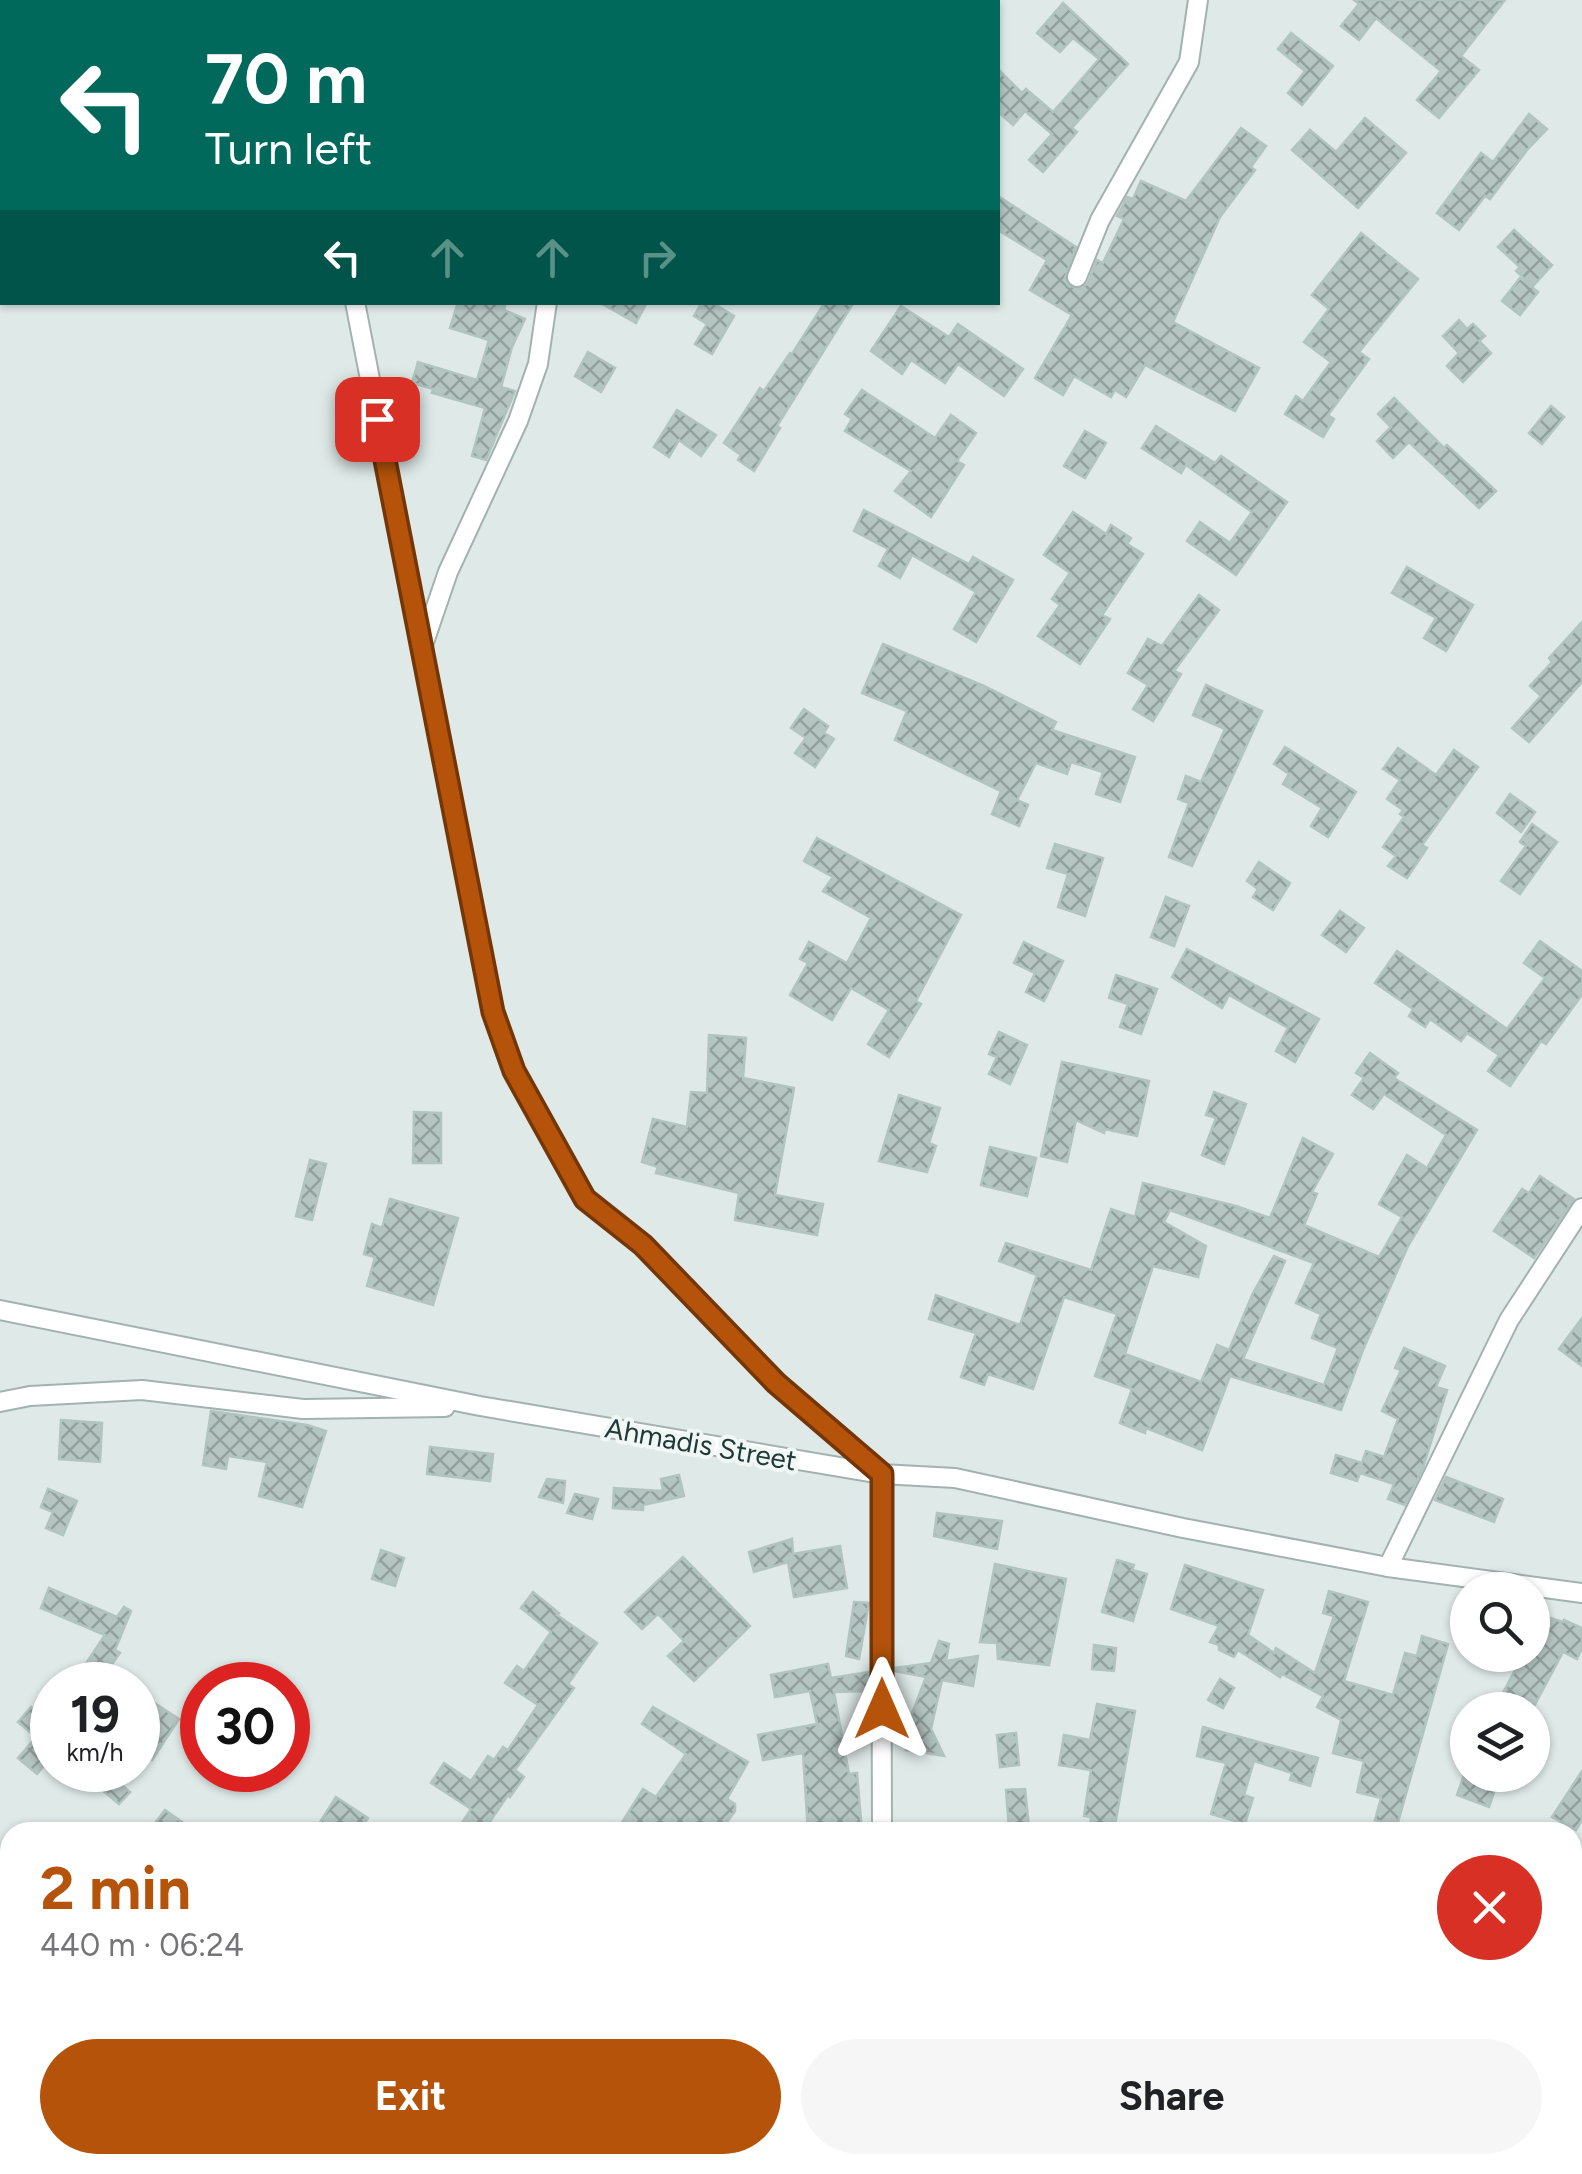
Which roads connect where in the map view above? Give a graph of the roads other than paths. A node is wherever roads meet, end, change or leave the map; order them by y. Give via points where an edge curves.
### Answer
1 (1198, 0) edge
2 (1077, 276) dead end
3 (356, 305) edge
4 (547, 305) edge
5 (421, 651) junction
6 (1582, 1208) edge
7 (0, 1310) edge
8 (0, 1402) edge
9 (480, 1406) junction
10 (882, 1474) junction
11 (1388, 1567) junction
12 (1582, 1593) edge
13 (882, 1822) edge
14 (758, 2174) edge
15 (788, 2174) edge

1 - 2 street via 1190,62 1100,220
3 - 5 street
4 - 5 street via 538,364 518,422 448,572
5 - 10 street via 493,1012 514,1071 585,1199 643,1245 776,1383
6 - 11 street via 1509,1320
7 - 9 street, Ahmadis Street
8 - 9 street via 142,1390 304,1409
9 - 10 street, Ahmadis Street
10 - 11 street, Ahmadis Street via 955,1478
10 - 13 street
11 - 12 street, Ahmadis Street
14 - 15 street

